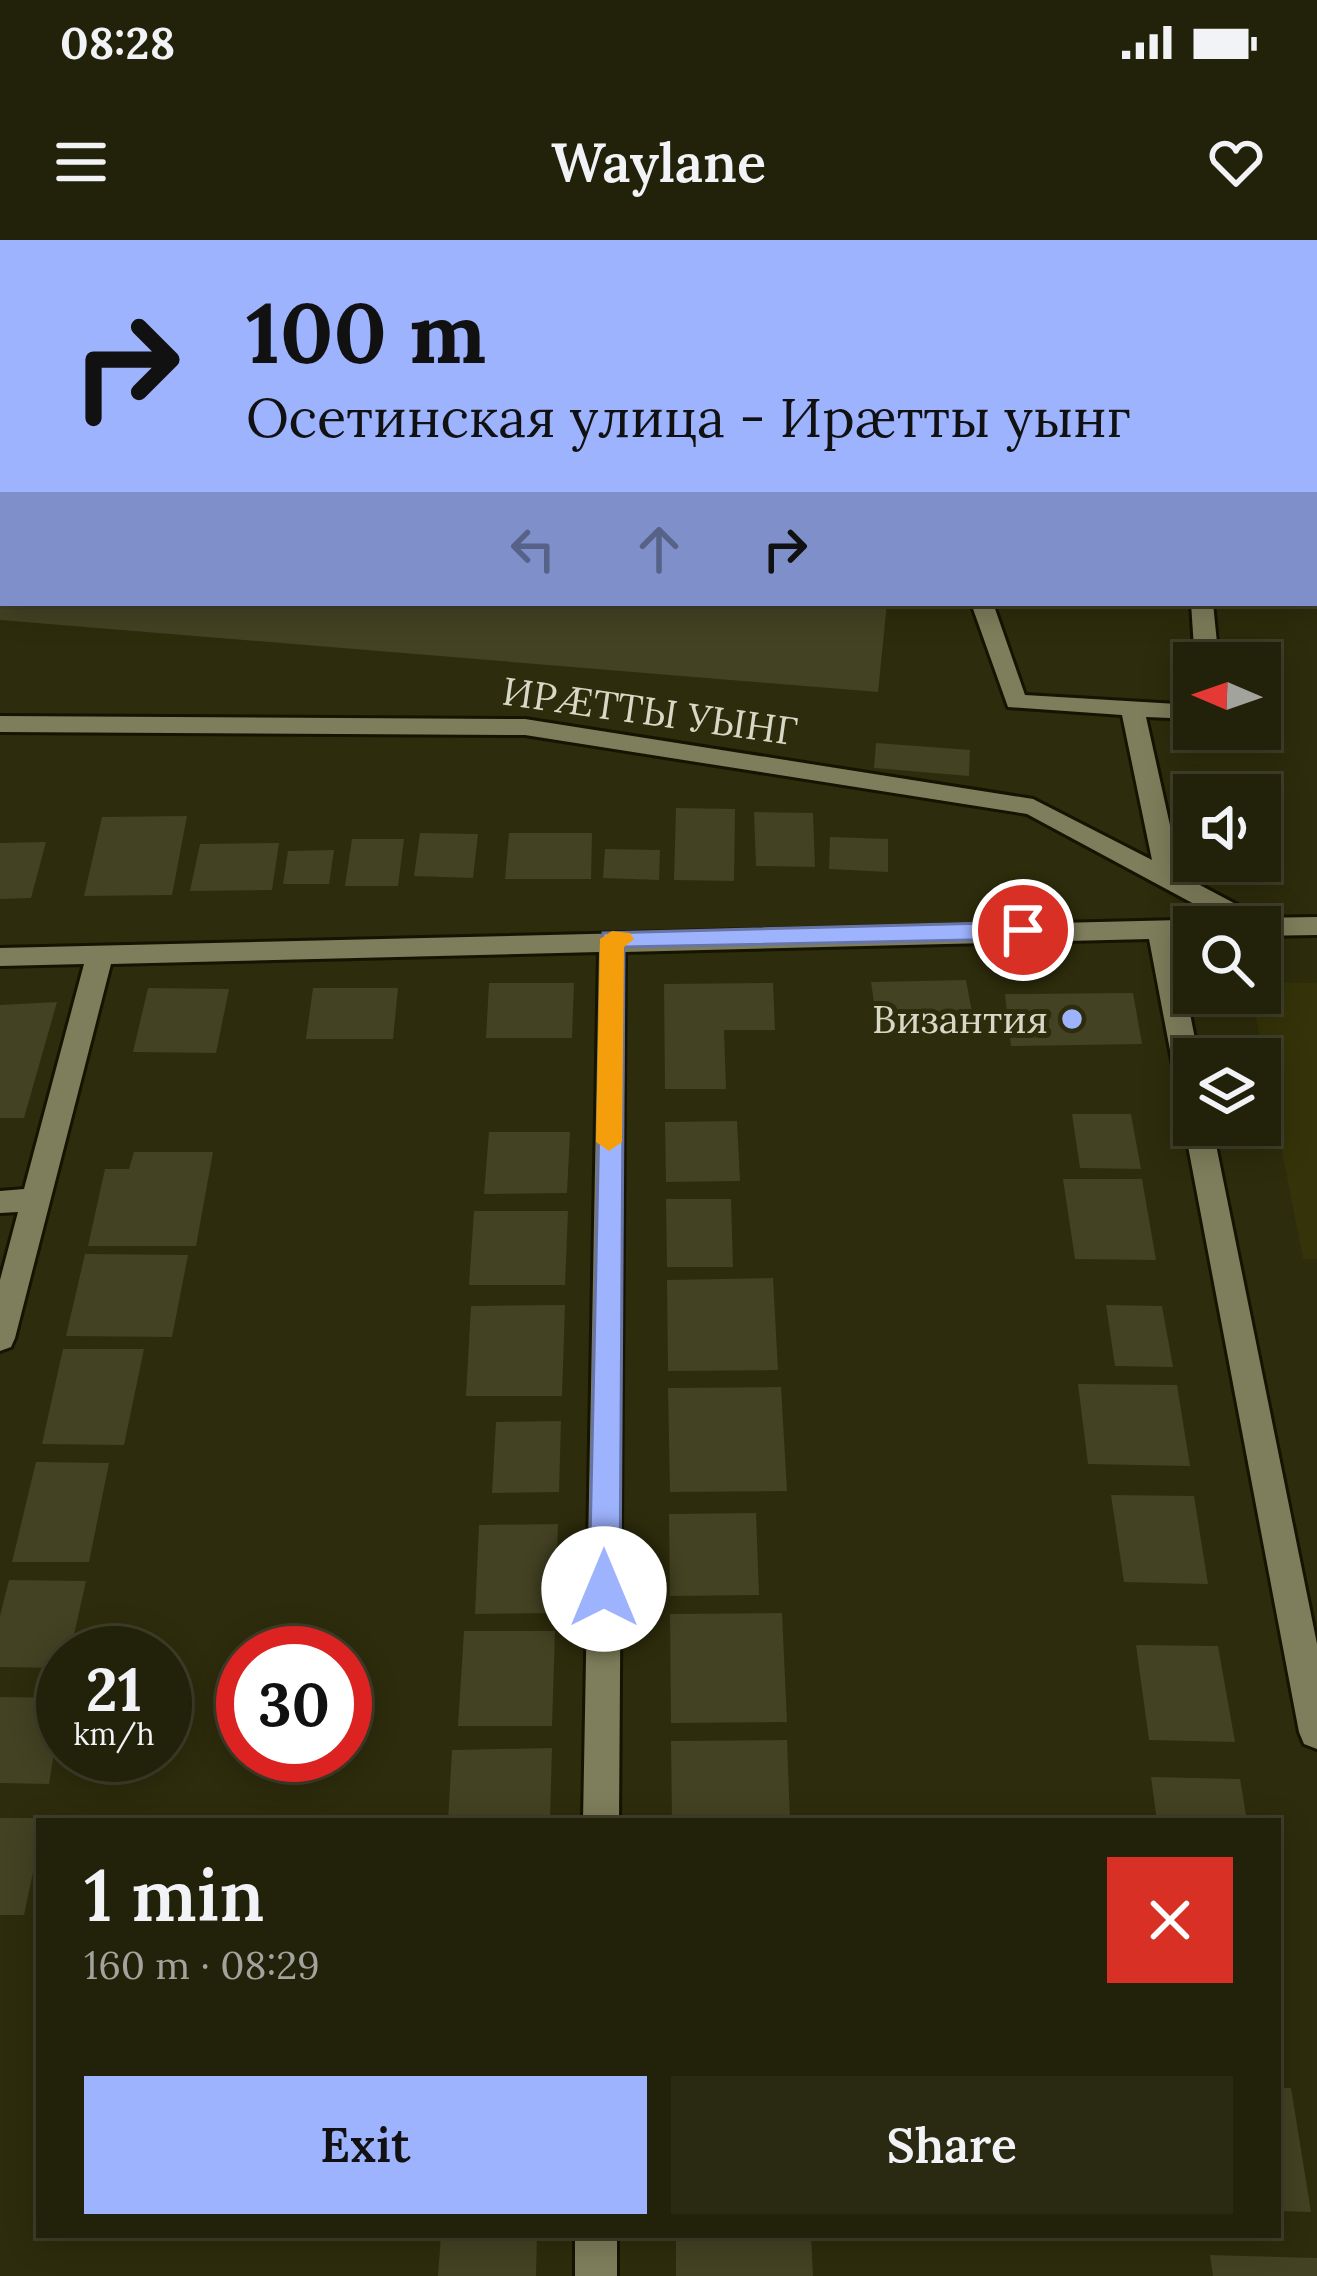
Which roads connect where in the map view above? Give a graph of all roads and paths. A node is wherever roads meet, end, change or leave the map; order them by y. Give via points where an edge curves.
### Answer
1 (983, 606) edge
2 (1202, 606) edge
3 (1205, 642) edge
4 (1132, 708) junction
5 (1173, 711) edge
6 (0, 724) edge
7 (1169, 879) junction
8 (1220, 906) edge
9 (1281, 926) edge
10 (1317, 926) edge
11 (1160, 927) junction
12 (1173, 927) edge
13 (612, 939) junction
14 (100, 953) junction
15 (0, 958) edge
16 (1181, 1038) edge
17 (1202, 1146) edge
18 (36, 1200) junction
19 (0, 1202) edge
20 (0, 1338) edge
21 (1317, 1732) edge
22 (601, 1818) edge
23 (596, 2238) edge
24 (596, 2276) edge

1 - 4 street via 1016,702
2 - 3 street
4 - 5 street
4 - 7 street
6 - 7 street, ИРÆТТЫ УЫНГ via 525,727 1033,807
7 - 8 street, ИРÆТТЫ УЫНГ
9 - 10 street
11 - 12 street
11 - 13 street
11 - 16 street
13 - 14 street
13 - 22 street
14 - 15 street
14 - 18 street
17 - 21 street
18 - 19 street
18 - 20 street
23 - 24 street

